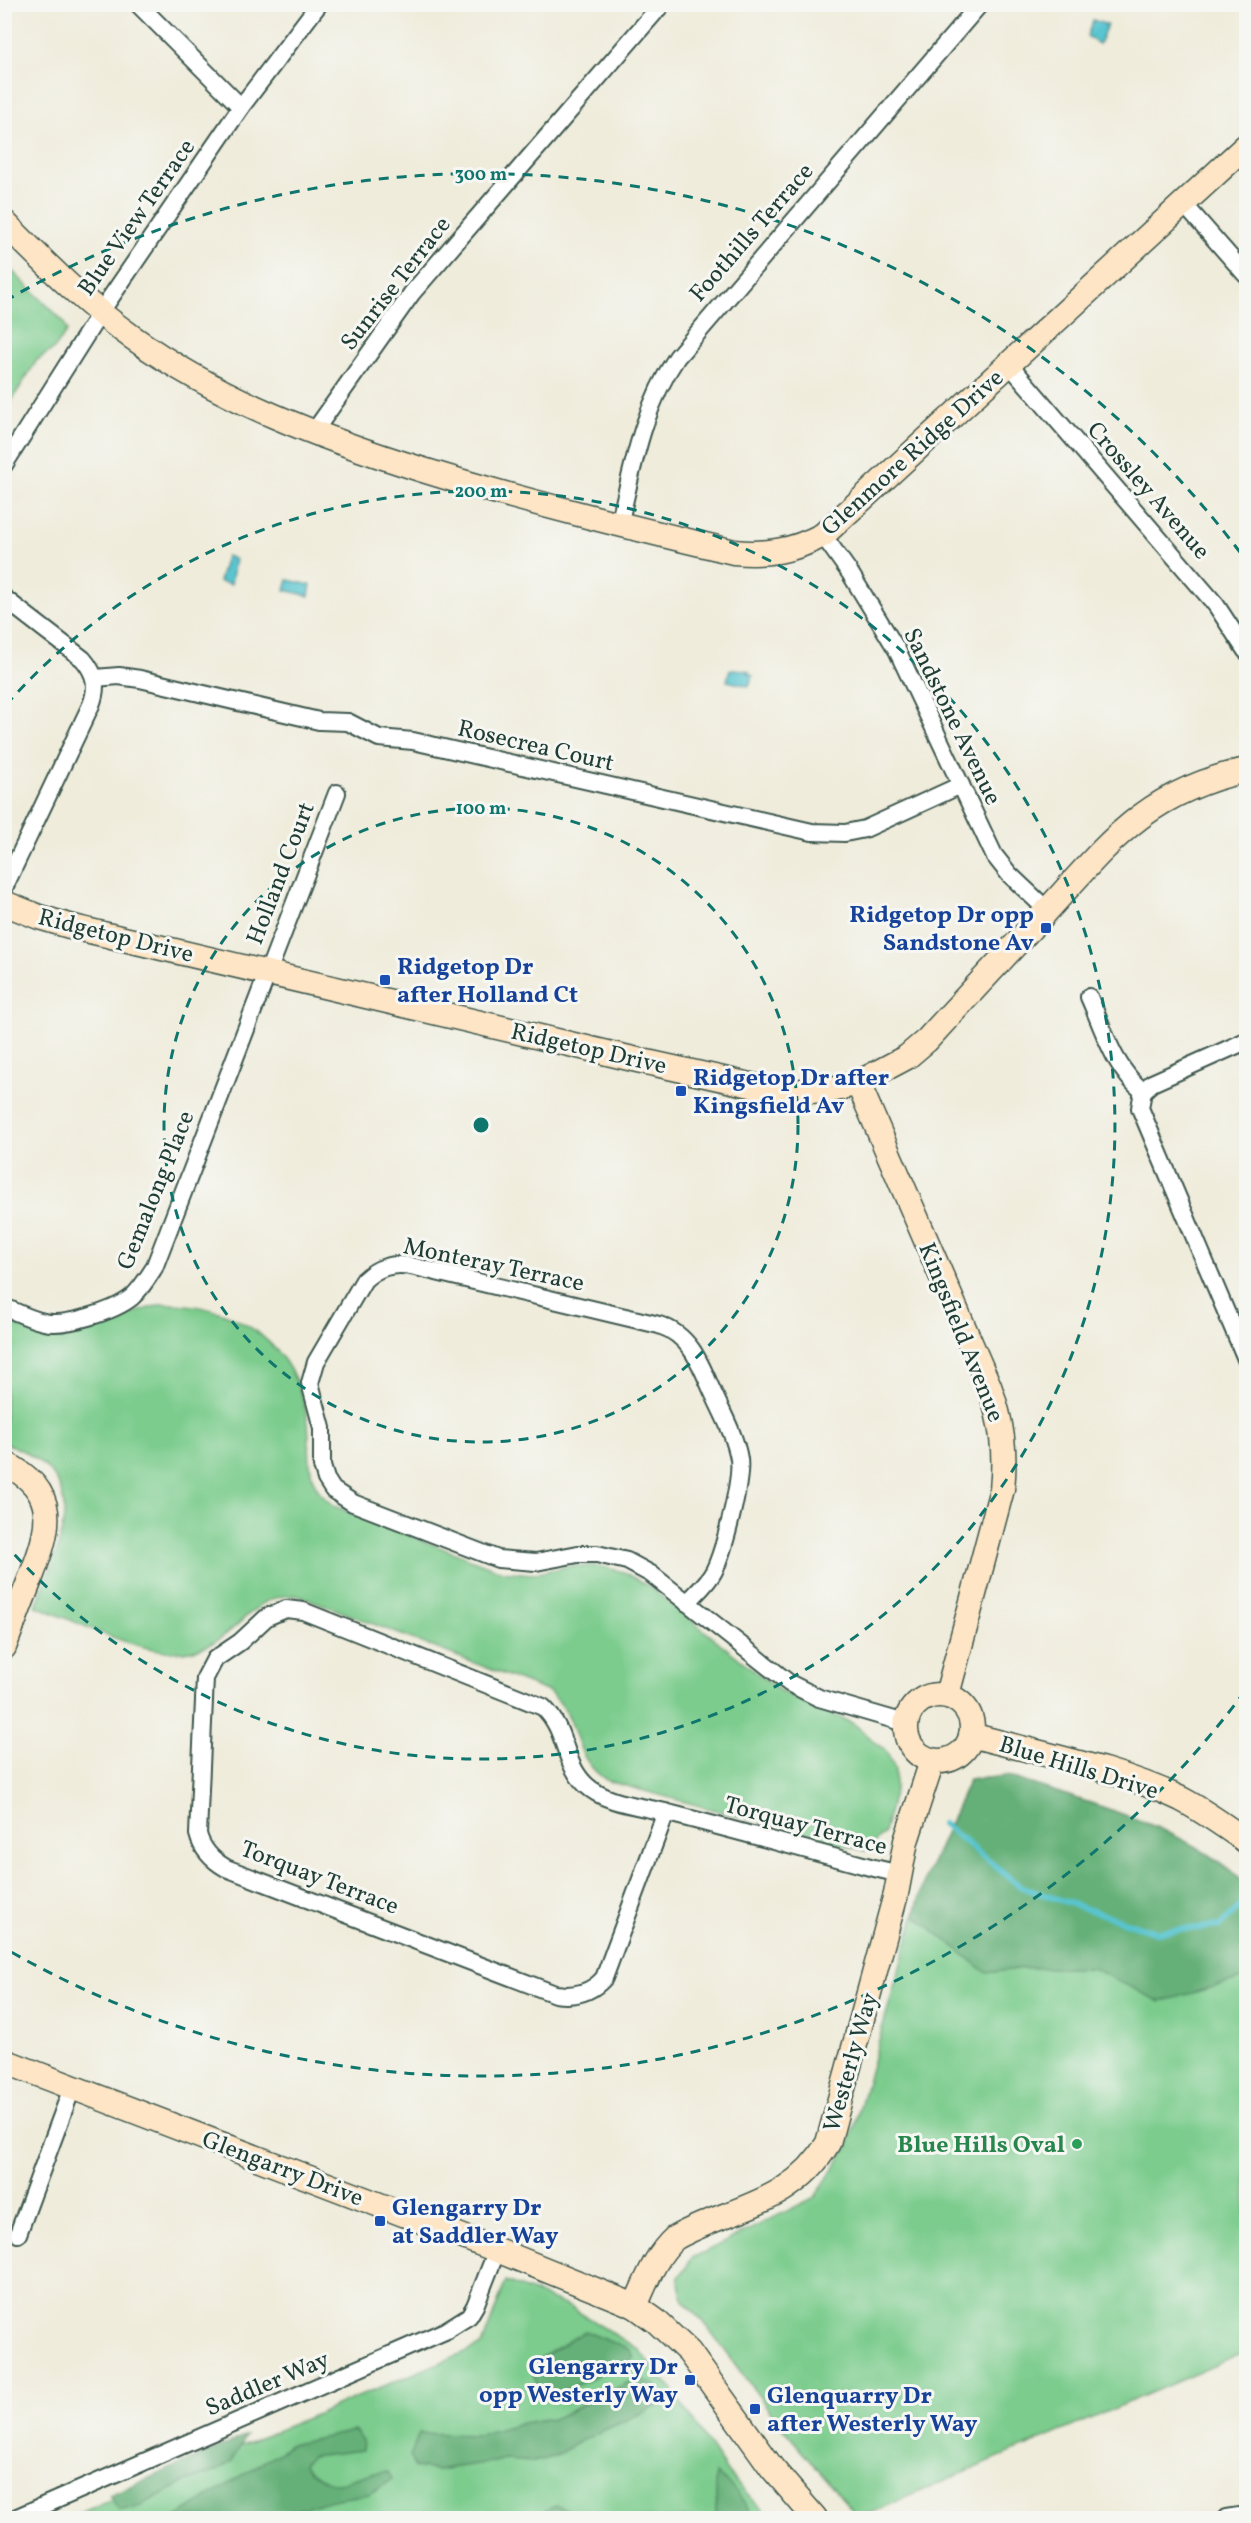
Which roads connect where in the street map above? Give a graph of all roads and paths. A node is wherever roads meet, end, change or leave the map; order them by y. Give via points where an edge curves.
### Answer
1 (138, 4) edge
2 (319, 4) edge
3 (662, 4) edge
4 (980, 4) edge
5 (241, 107) junction
6 (1246, 146) edge
7 (1183, 203) junction
8 (4, 222) edge
9 (1246, 275) edge
10 (100, 313) junction
11 (1010, 364) junction
12 (313, 434) junction
13 (4, 465) edge
14 (619, 525) junction
15 (823, 535) junction
16 (4, 598) edge
17 (1246, 651) edge
18 (95, 678) junction
19 (1246, 770) edge
20 (961, 785) junction
21 (337, 793) dead end
22 (4, 888) edge
23 (4, 903) edge
24 (1047, 910) junction
25 (267, 972) junction
26 (1089, 997) dead end
27 (1246, 1041) edge
28 (858, 1083) junction
29 (1143, 1091) junction
30 (4, 1307) edge
31 (1246, 1359) edge
32 (4, 1463) edge
33 (687, 1603) junction
34 (4, 1647) edge
35 (947, 1695) junction
36 (905, 1723) junction
37 (971, 1735) junction
38 (932, 1761) junction
39 (666, 1812) junction
40 (1246, 1841) edge
41 (900, 1874) junction
42 (4, 2061) edge
43 (72, 2088) junction
44 (18, 2234) dead end
45 (497, 2250) junction
46 (635, 2306) junction
47 (1246, 2515) edge
48 (15, 2518) edge
49 (815, 2518) edge
50 (1226, 2518) edge

1 - 5 street
2 - 5 street, Blue View Terrace
3 - 12 street, Sunrise Terrace via 412,293
4 - 14 street, Foothills Terrace via 677,357 649,409
5 - 10 street, Blue View Terrace
6 - 7 street, Glenmore Ridge Drive
7 - 9 street
7 - 11 street, Glenmore Ridge Drive
8 - 10 street, Glenmore Ridge Drive
10 - 12 street, Glenmore Ridge Drive via 216,387
10 - 13 street, Blue View Terrace
11 - 15 street, Glenmore Ridge Drive
11 - 17 street, Crossley Avenue via 1216,605
12 - 14 street, Glenmore Ridge Drive via 509,497
14 - 15 street, Glenmore Ridge Drive via 756,554 782,552
15 - 20 street, Sandstone Avenue via 897,651
16 - 18 street via 83,659
18 - 20 street, Rosecrea Court via 140,679 319,722 348,722 379,738 413,741 812,832 865,829
18 - 22 street via 91,705
19 - 24 street, Ridgetop Drive via 1185,789 1139,816
20 - 24 street, Sandstone Avenue via 994,855 1008,874
21 - 25 street, Holland Court
23 - 25 street, Ridgetop Drive via 65,924
24 - 28 street, Ridgetop Drive via 927,1040 907,1056
25 - 28 street, Ridgetop Drive via 782,1092 832,1090
25 - 30 street, Gemalong Place via 154,1268 140,1289 117,1306 60,1323 42,1322
26 - 29 street via 1120,1068
27 - 29 street via 1160,1078
28 - 35 street, Kingsfield Avenue via 989,1386 1001,1424 1001,1495
29 - 31 street via 1143,1119
32 - 34 street via 37,1489 48,1521 43,1545
33 - 33 street, Monteray Terrace via 651,1574 616,1558 587,1554 536,1562 498,1559 353,1503 333,1490 322,1466 322,1428 310,1383 316,1362 364,1280 386,1266 405,1265 658,1325 684,1340 698,1359 727,1424 740,1470 714,1570
33 - 36 street, Monteray Terrace via 804,1692
35 - 36 street via 925,1697 916,1703
35 - 37 street via 970,1715
36 - 38 street via 914,1752
37 - 38 street via 961,1753
37 - 40 street, Blue Hills Drive via 1138,1781 1182,1799
38 - 41 street, Westerly Way via 906,1840
39 - 39 street, Torquay Terrace via 608,1798 586,1785 570,1763 556,1721 534,1701 303,1611 286,1610 267,1617 215,1659 205,1678 198,1834 212,1858 226,1868 555,1994 585,1993 609,1971
39 - 41 street, Torquay Terrace
41 - 46 street, Westerly Way via 832,2132 822,2153 787,2188 675,2238 663,2248
42 - 43 street, Glengarry Drive
43 - 44 street
43 - 45 street, Glengarry Drive
45 - 46 street, Glengarry Drive
45 - 48 street, Saddler Way via 469,2316 446,2331
46 - 49 street, Glengarry Drive via 689,2352 772,2468
47 - 50 street

